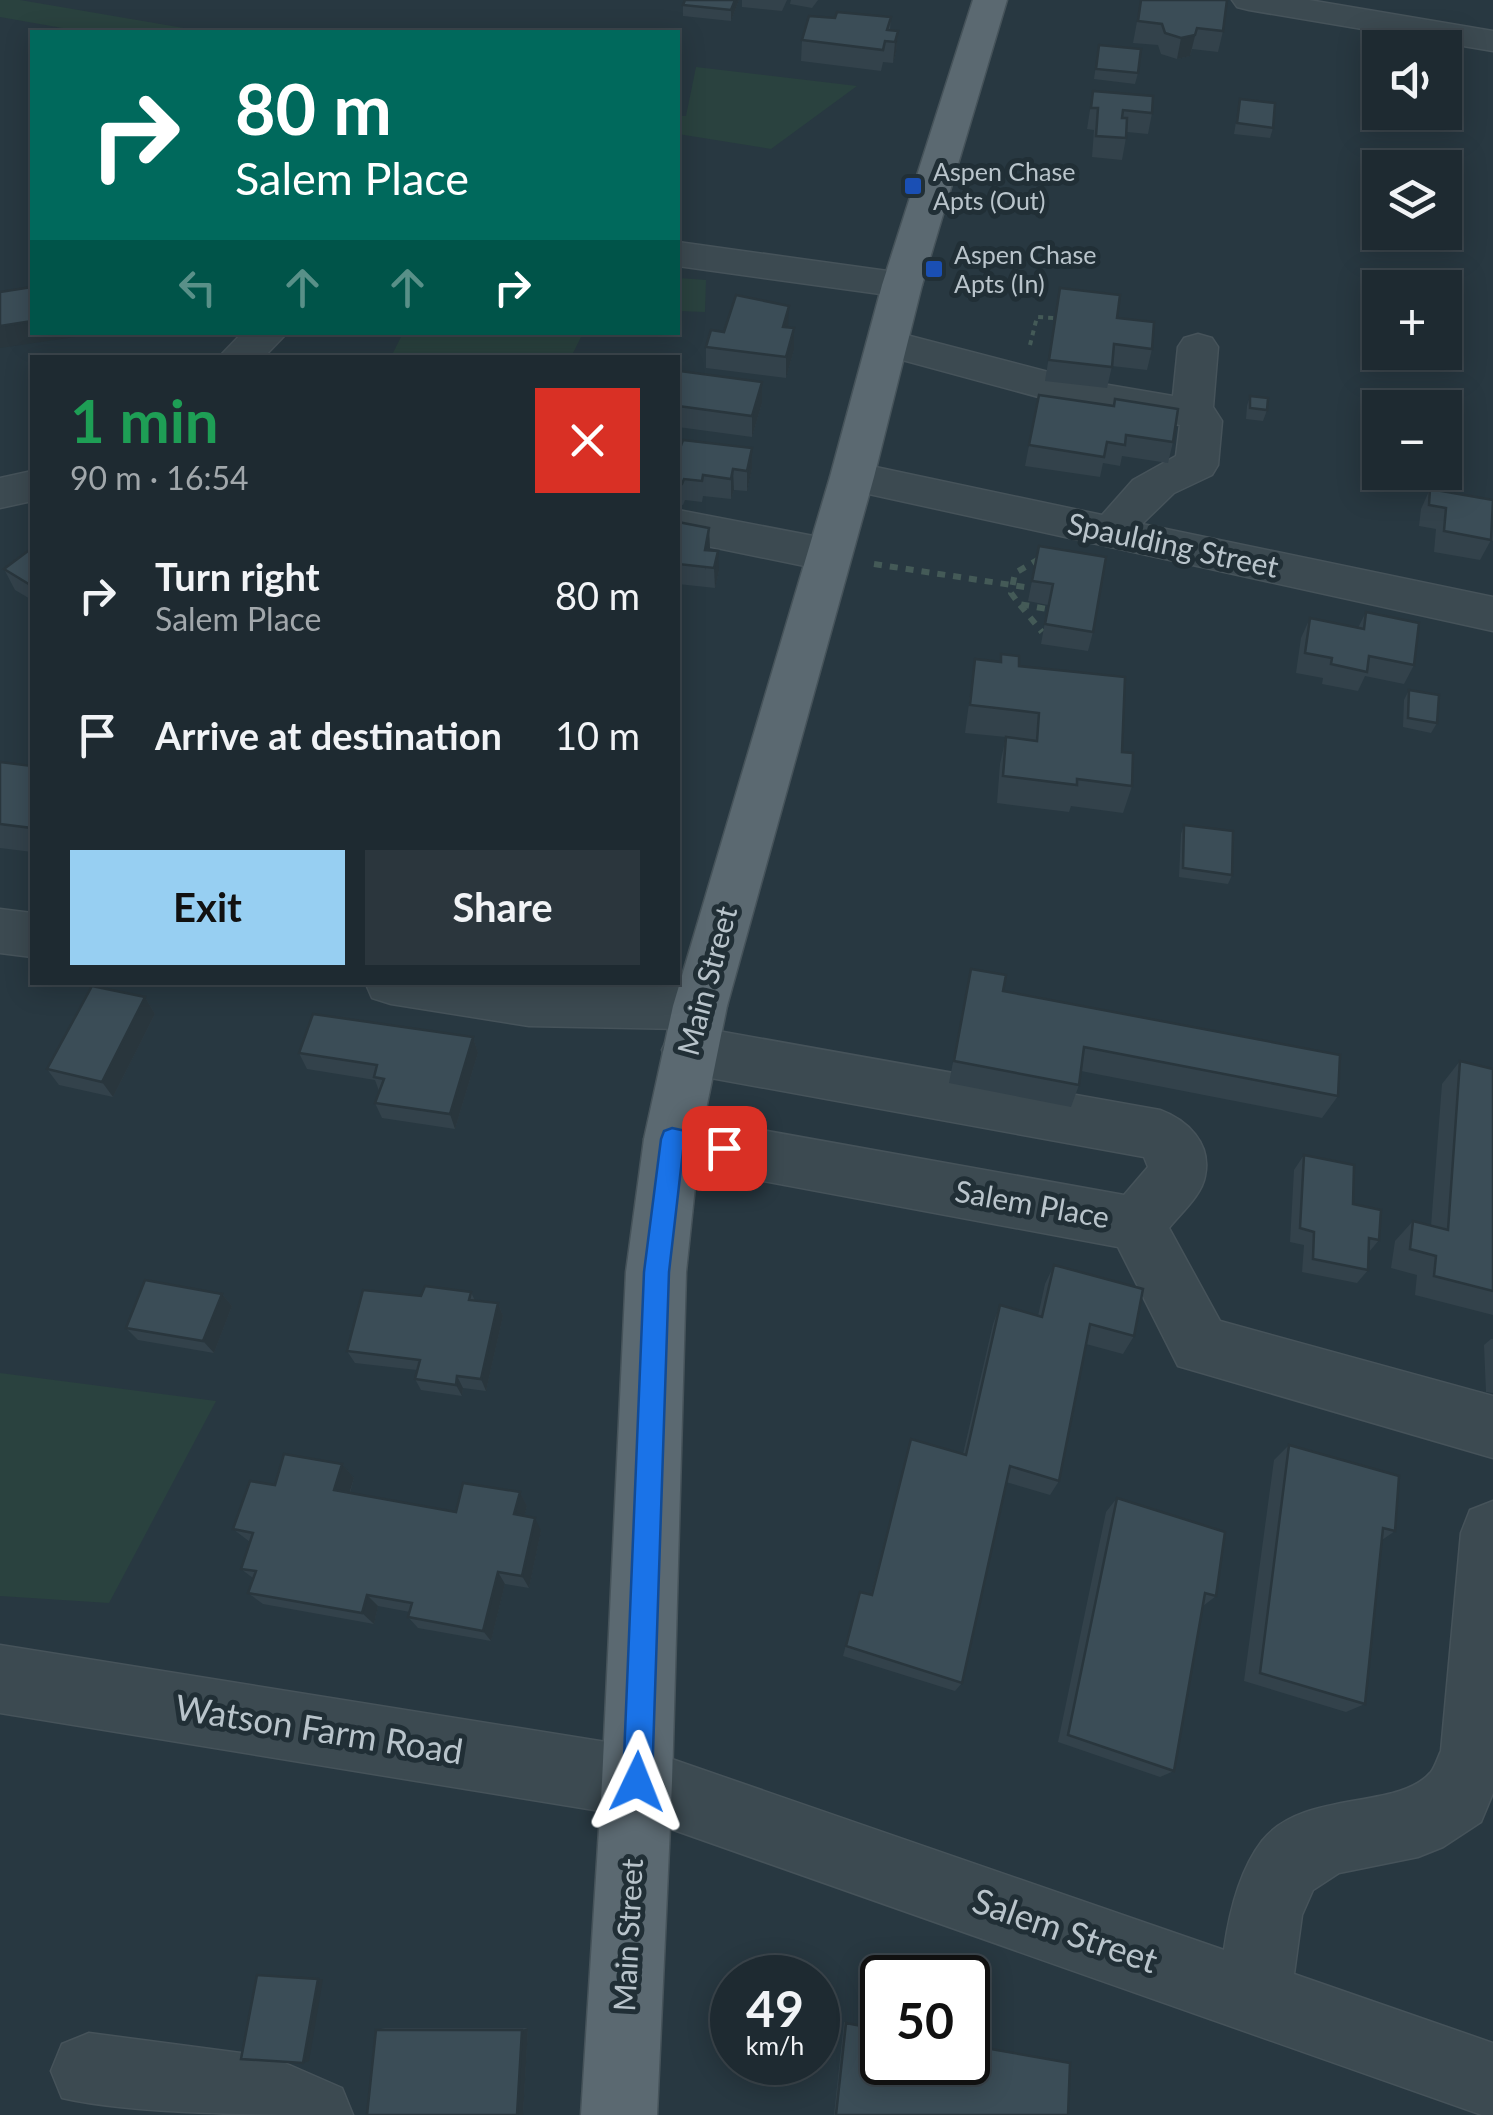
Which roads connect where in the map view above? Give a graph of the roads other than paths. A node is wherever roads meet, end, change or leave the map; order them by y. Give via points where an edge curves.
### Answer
1 (990, 0) edge
2 (1249, 0) edge
3 (1493, 41) edge
4 (680, 254) edge
5 (902, 285) junction
6 (265, 335) edge
7 (887, 343) junction
8 (1198, 347) dead end
9 (241, 355) edge
10 (1192, 411) junction
11 (852, 477) junction
12 (30, 486) edge
13 (0, 493) edge
14 (680, 525) edge
15 (1094, 529) junction
16 (829, 555) junction
17 (1493, 614) edge
18 (0, 931) edge
19 (30, 935) edge
20 (411, 985) edge
21 (694, 1028) junction
22 (672, 1139) junction
23 (1136, 1224) junction
24 (1493, 1426) edge
25 (1493, 1533) edge
26 (0, 1679) edge
27 (637, 1782) junction
28 (1254, 1998) junction
29 (89, 2071) dead end
30 (1493, 2081) edge
31 (314, 2115) edge
32 (619, 2115) edge

1 - 5 main road, Main Street
2 - 3 street
4 - 5 street
5 - 7 main road, Main Street
6 - 9 street
7 - 10 street via 1079,394
7 - 11 main road, Main Street
8 - 10 street
10 - 15 street via 1200,418 1197,465 1163,477 1125,513
11 - 15 street, Spaulding Street
11 - 16 main road, Main Street
12 - 13 street
14 - 16 street
15 - 17 street, Spaulding Street
16 - 21 main road, Main Street
18 - 19 street
20 - 21 street
21 - 22 main road, Main Street
21 - 23 street via 1160,1134 1175,1150 1177,1175
22 - 23 street, Salem Place
22 - 27 main road, Main Street via 656,1272
23 - 24 street, Salem Place via 1200,1346
25 - 28 street via 1476,1754 1456,1798 1418,1822 1325,1840 1288,1865 1266,1910
26 - 27 street, Watson Farm Road
27 - 28 street, Salem Street
27 - 32 main road, Main Street
28 - 30 street, Salem Street
29 - 31 street via 271,2095

